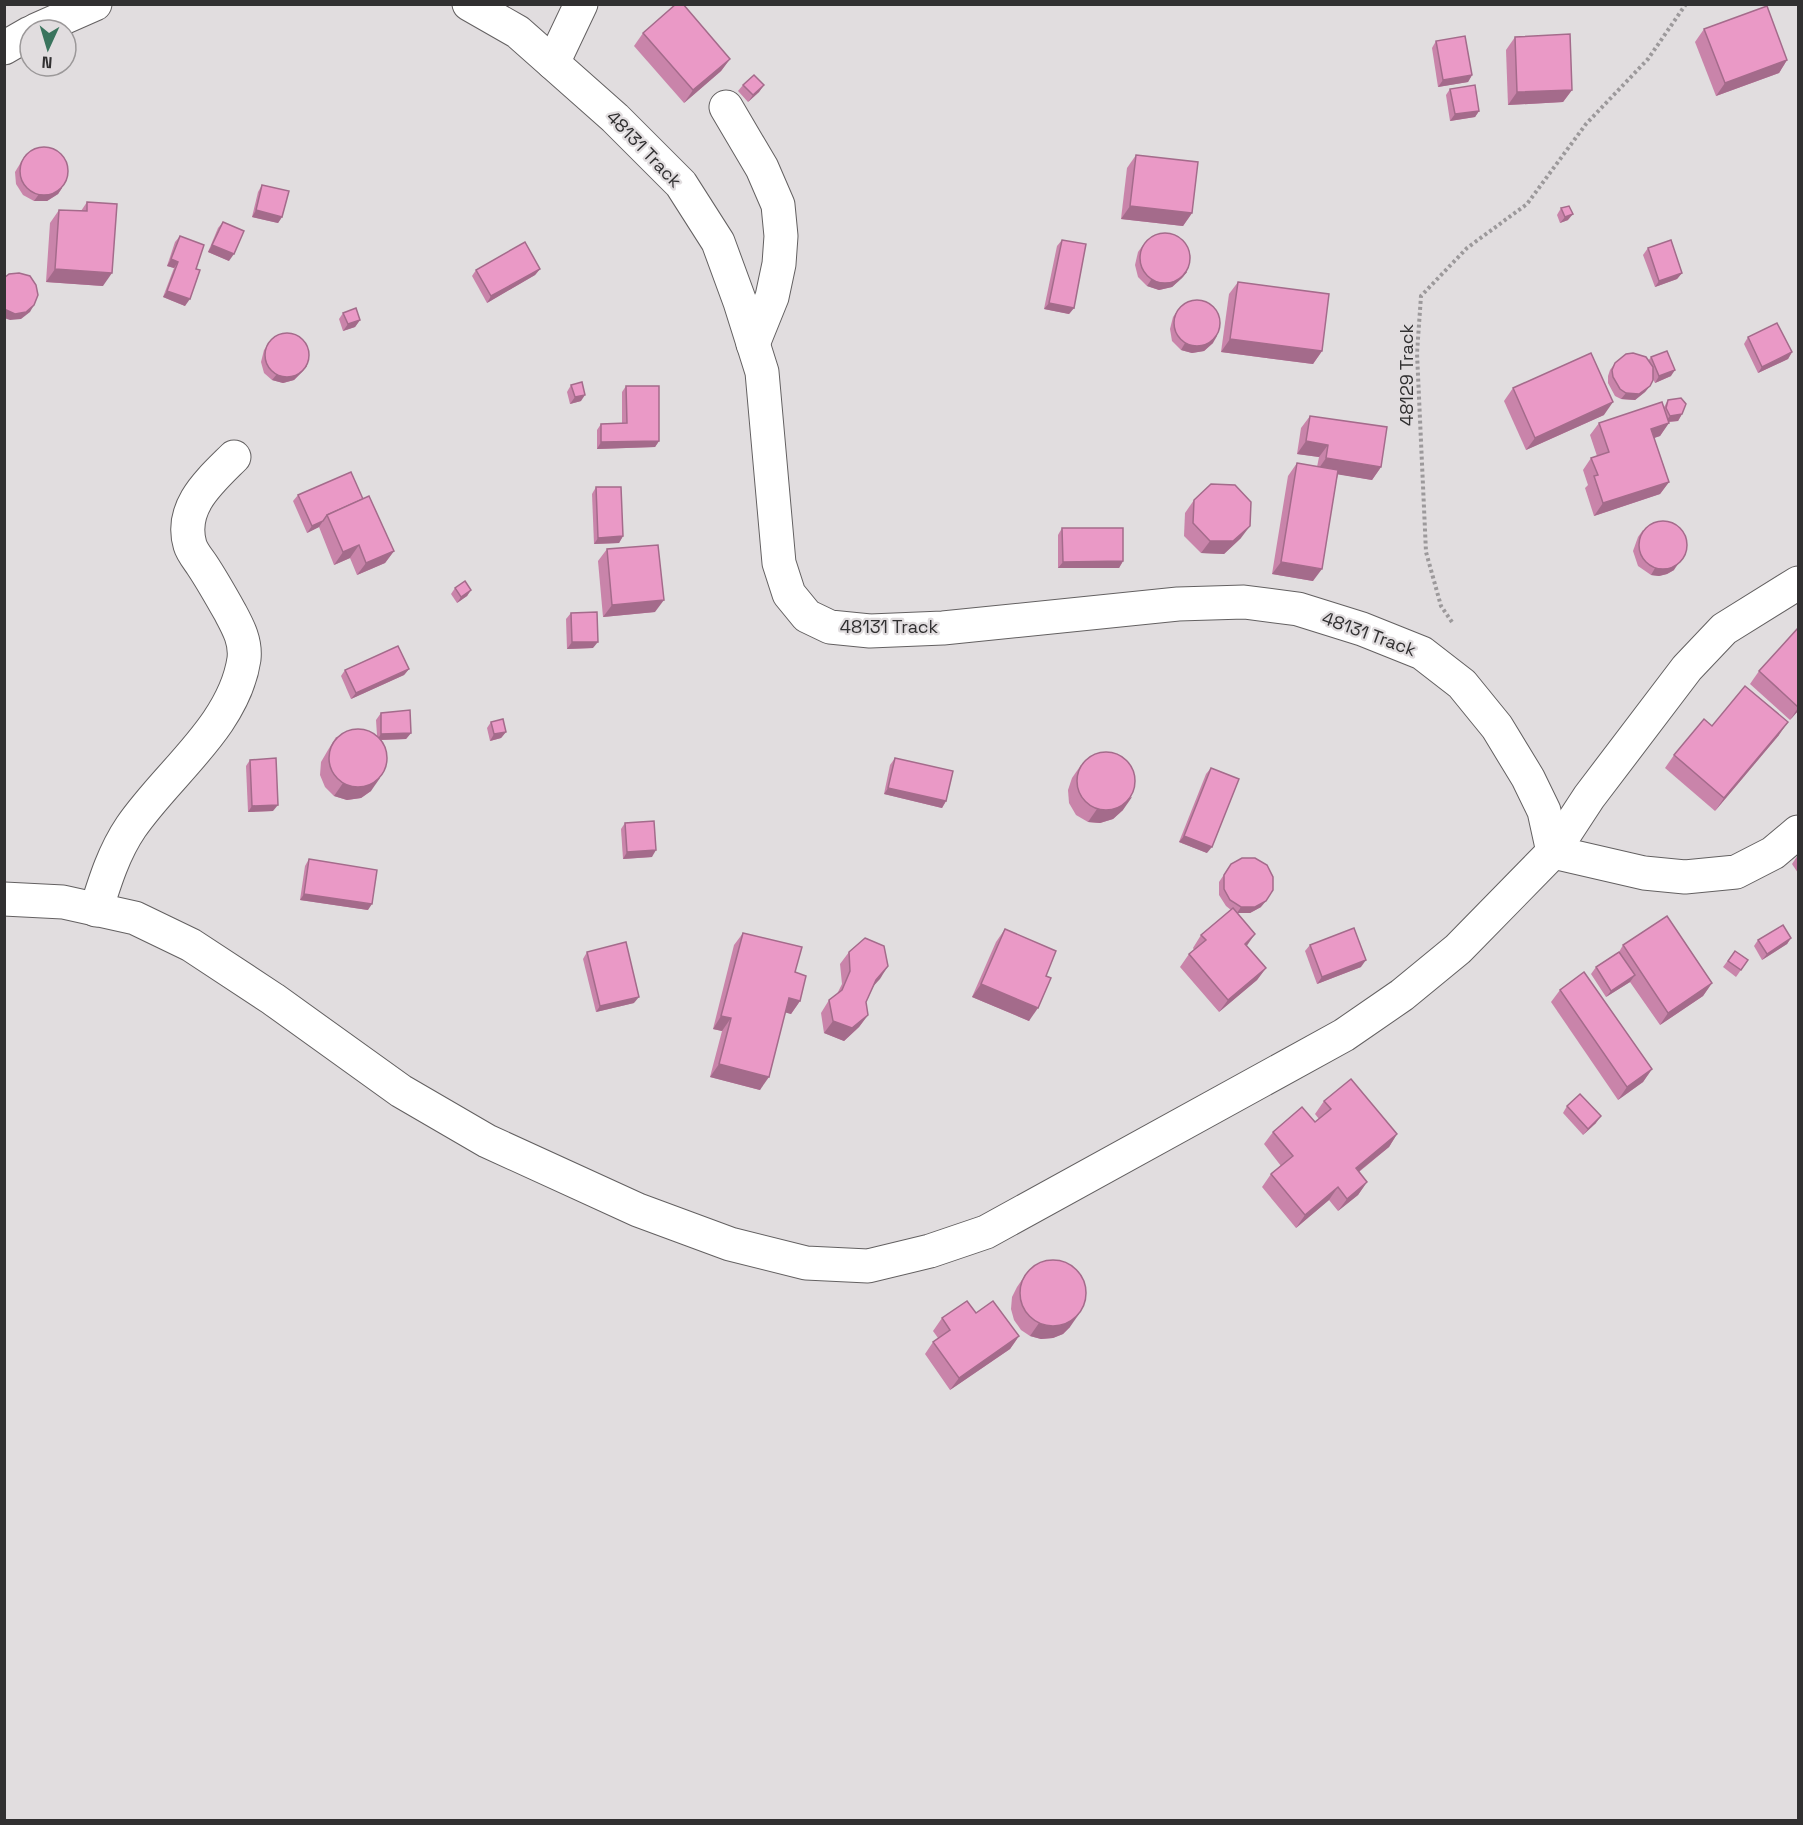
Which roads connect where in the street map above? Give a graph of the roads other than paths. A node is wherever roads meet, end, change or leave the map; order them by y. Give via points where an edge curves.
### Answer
1 (95, 4) edge
2 (469, 4) edge
3 (581, 4) edge
4 (63, 18) edge
5 (18, 40) edge
6 (4, 48) edge
7 (553, 63) junction
8 (726, 107) dead end
9 (753, 344) junction
10 (234, 457) dead end
11 (1798, 583) edge
12 (1798, 832) edge
13 (1553, 852) junction
14 (4, 899) edge
15 (96, 910) junction

1 - 4 street
2 - 7 street, 48131 Track via 518,32
3 - 7 street
5 - 6 street
7 - 9 street, 48131 Track via 681,184 718,243
8 - 9 street via 762,168 778,205 779,264 772,297
9 - 13 street, 48131 Track via 762,372 779,563 789,594 807,616 830,627 943,628 1178,604 1244,602 1298,609 1362,629 1422,653 1462,684 1497,727 1528,778 1544,811
10 - 15 street via 193,505 189,524 190,546 242,634 244,657 238,680 227,708 131,827 113,859
11 - 13 street via 1724,629 1687,668 1589,796
12 - 13 street via 1773,853 1736,872 1685,877 1644,873
13 - 15 street via 1458,949 1344,1035 986,1232 868,1266 807,1263 730,1244 638,1210 487,1141 401,1091 191,945 135,918
14 - 15 street via 63,902

